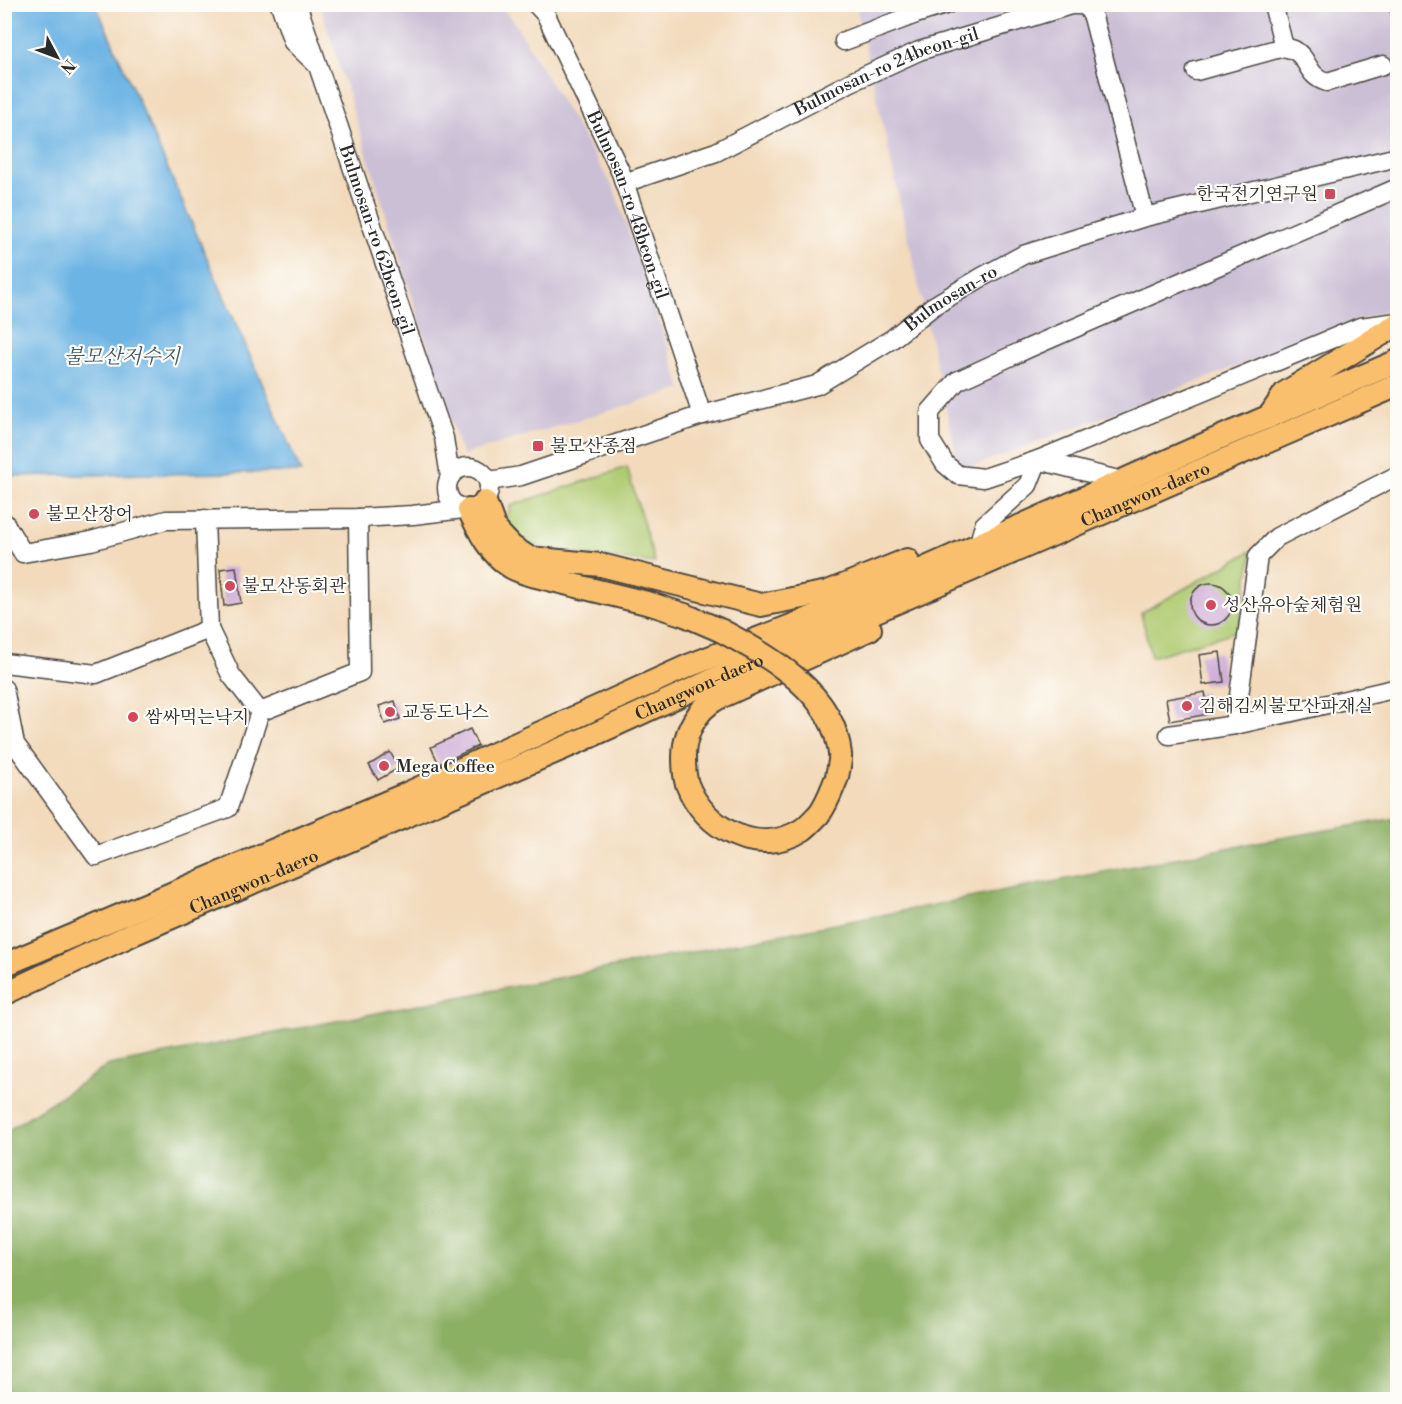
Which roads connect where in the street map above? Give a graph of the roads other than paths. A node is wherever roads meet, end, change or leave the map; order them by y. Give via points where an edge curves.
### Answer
1 (280, 4) edge
2 (297, 4) edge
3 (309, 4) edge
4 (536, 4) edge
5 (948, 4) edge
6 (1273, 4) edge
7 (844, 41) dead end
8 (1284, 47) junction
9 (1383, 65) dead end
10 (319, 66) junction
11 (1196, 71) dead end
12 (1398, 157) edge
13 (624, 183) junction
14 (1398, 189) edge
15 (1145, 217) junction
16 (1398, 323) edge
17 (1398, 361) edge
18 (1398, 385) edge
19 (702, 415) junction
20 (1269, 417) junction
21 (444, 438) junction
22 (1038, 460) junction
23 (474, 467) junction
24 (1398, 475) edge
25 (450, 477) junction
26 (1122, 481) junction
27 (448, 497) junction
28 (479, 499) junction
29 (414, 515) junction
30 (358, 518) junction
31 (205, 519) junction
32 (4, 522) edge
33 (974, 545) junction
34 (946, 579) junction
35 (209, 629) junction
36 (4, 663) edge
37 (1398, 688) edge
38 (4, 689) edge
39 (260, 712) junction
40 (1235, 725) junction
41 (1169, 735) dead end
42 (4, 965) edge
43 (4, 994) edge

1 - 10 street via 293,42
2 - 10 street, Bulmosan-ro 62beon-gil
3 - 10 street via 320,37
4 - 13 street, Bulmosan-ro 48beon-gil via 546,15
5 - 7 street
6 - 8 street
8 - 9 street via 1304,59 1318,80 1327,82
8 - 11 street
10 - 21 street, Bulmosan-ro 62beon-gil
12 - 15 street, Bulmosan-ro
13 - 15 street, Bulmosan-ro 24beon-gil via 716,152 919,51 1071,5 1086,5 1093,16
13 - 19 street, Bulmosan-ro 48beon-gil
14 - 22 street via 957,381 930,411 930,440 945,464 958,475 984,478
15 - 19 street, Bulmosan-ro via 1023,255 932,307 892,339 817,386
16 - 20 main road via 1285,393
16 - 22 street via 1360,327
17 - 20 main road, Changwon-daero
18 - 34 main road, Changwon-daero
19 - 28 street, Bulmosan-ro via 521,476
20 - 26 main road, Changwon-daero
21 - 23 street
21 - 25 street, Bulmosan-ro 62beon-gil
22 - 26 street
22 - 33 street via 1028,485 984,525
23 - 25 street via 459,468
23 - 28 street via 485,475
24 - 40 street via 1277,537 1258,556
25 - 27 street, Bulmosan-ro 62beon-gil
26 - 33 main road, Changwon-daero
27 - 28 street via 457,507
27 - 29 street
28 - 29 street, Bulmosan-ro
28 - 33 main road via 495,530 529,558 601,565 761,605 828,592 953,540
28 - 34 main road, bridge via 480,533 494,554 511,567 651,604 722,631 776,663 807,689 826,711 836,733 840,756 830,795 803,830 759,842 718,826 694,799 686,783 684,750 694,719 716,699 781,670 926,603
29 - 30 street, Bulmosan-ro
30 - 31 street, Bulmosan-ro
30 - 39 street via 360,672
31 - 32 street, Bulmosan-ro via 166,520 91,541 23,553
31 - 35 street
33 - 42 main road, Changwon-daero via 827,612 688,666 404,795
34 - 43 main road, Changwon-daero via 135,933
35 - 36 street via 96,674
35 - 39 street via 231,675
37 - 40 street
38 - 39 street via 15,744 96,856 228,808
40 - 41 street

